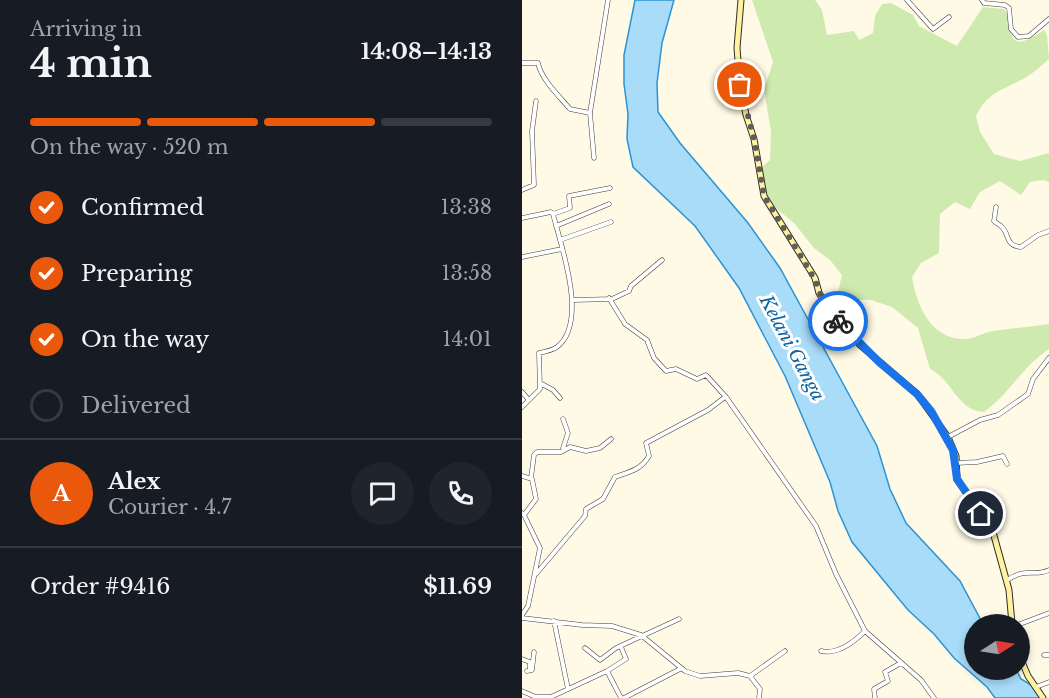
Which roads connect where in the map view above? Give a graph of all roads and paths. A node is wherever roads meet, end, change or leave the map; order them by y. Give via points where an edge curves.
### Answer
1 (608, 0) edge
2 (741, 0) edge
3 (908, 0) edge
4 (982, 0) edge
5 (949, 17) dead end
6 (1049, 19) edge
7 (522, 63) edge
8 (536, 101) dead end
9 (590, 113) junction
10 (594, 158) dead end
11 (610, 188) dead end
12 (522, 190) edge
13 (609, 204) dead end
14 (996, 207) dead end
15 (553, 214) junction
16 (522, 218) edge
17 (611, 222) dead end
18 (556, 226) junction
19 (1049, 231) edge
20 (560, 240) junction
21 (562, 249) junction
22 (522, 257) edge
23 (662, 260) dead end
24 (609, 298) junction
25 (573, 300) junction
26 (1049, 358) edge
27 (542, 384) junction
28 (522, 392) edge
29 (726, 397) junction
30 (560, 398) dead end
31 (528, 399) junction
32 (522, 406) edge
33 (563, 419) dead end
34 (948, 437) junction
35 (611, 439) dead end
36 (561, 452) junction
37 (956, 463) junction
38 (1007, 464) dead end
39 (522, 476) edge
40 (531, 478) junction
41 (523, 514) edge
42 (1049, 570) edge
43 (536, 574) junction
44 (1007, 580) junction
45 (1049, 613) edge
46 (1011, 614) edge
47 (522, 616) edge
48 (679, 619) dead end
49 (1030, 620) edge
50 (554, 621) junction
51 (865, 631) junction
52 (641, 635) junction
53 (621, 647) junction
54 (585, 648) dead end
55 (785, 651) dead end
56 (821, 651) dead end
57 (534, 652) dead end
58 (522, 659) edge
59 (901, 663) junction
60 (680, 669) junction
61 (525, 670) edge
62 (607, 671) junction
63 (750, 676) junction
64 (1030, 676) edge
65 (1049, 682) edge
66 (1036, 687) junction
67 (568, 689) junction
68 (522, 691) edge
69 (622, 698) edge
70 (759, 698) edge
71 (875, 698) edge
72 (934, 698) edge
73 (1044, 698) edge

1 - 9 street
2 - 34 main road via 737,48 740,85 764,196 771,211 829,309 859,344 917,394
3 - 5 street via 933,29
4 - 6 street via 1009,8 1011,29 1018,37 1029,36
7 - 9 street via 538,63 542,77 570,109
8 - 12 street via 532,141 534,185
9 - 10 street
11 - 15 street via 569,196 570,208
13 - 18 street
14 - 19 street via 994,221 1003,227 1013,246 1021,247
15 - 16 street
15 - 18 street
17 - 20 street
18 - 20 street
20 - 21 street
21 - 22 street
21 - 25 street
23 - 24 street via 629,291
24 - 25 street
24 - 29 street via 625,324 646,340 654,358 666,371 676,369 697,379 706,375
25 - 27 street via 564,336 557,347 540,353
26 - 34 street via 1033,379 1028,394 998,415
27 - 30 street
27 - 31 street
28 - 31 street
29 - 43 street via 646,443 649,456 645,462 636,470 615,477 603,499 586,509 585,516
29 - 51 street via 816,525
31 - 32 street
33 - 36 street via 568,433
34 - 37 main road
35 - 36 street via 600,448 586,451 570,447
36 - 40 street via 537,452
37 - 38 street via 1004,456
37 - 44 main road via 957,479 993,532
39 - 40 street
40 - 41 street via 536,499
41 - 43 street via 540,543
42 - 44 street via 1022,572
43 - 47 street
44 - 46 main road
45 - 49 street
47 - 50 street
48 - 52 street
50 - 52 street via 612,626
50 - 67 street
51 - 56 street via 852,643
51 - 59 street
52 - 53 street
52 - 60 street
53 - 54 street via 600,660
53 - 62 street via 626,659
55 - 63 street
57 - 61 street via 532,670
58 - 61 street via 531,664
59 - 71 street via 885,672 888,681 874,688
59 - 72 street
60 - 63 street via 700,676
60 - 69 street
62 - 67 street
62 - 69 street
63 - 70 street via 760,689
64 - 66 main road
65 - 66 street
66 - 73 main road
67 - 68 street via 542,698

